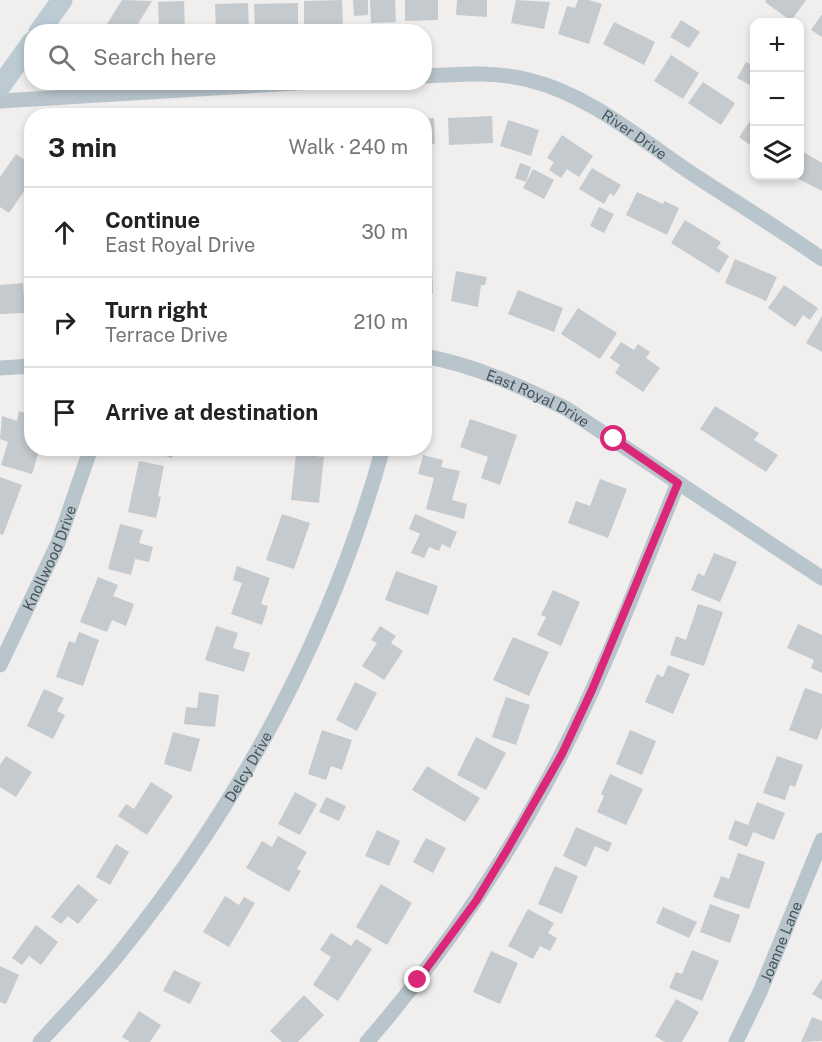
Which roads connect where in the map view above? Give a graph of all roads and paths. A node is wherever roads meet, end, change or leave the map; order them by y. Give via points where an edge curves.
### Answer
1 (62, 0) edge
2 (45, 24) edge
3 (24, 53) edge
4 (432, 76) edge
5 (0, 87) edge
6 (181, 90) edge
7 (0, 101) edge
8 (822, 259) edge
9 (432, 358) edge
10 (24, 366) edge
11 (0, 368) edge
12 (88, 456) edge
13 (380, 456) edge
14 (678, 483) junction
15 (822, 578) edge
16 (0, 664) edge
17 (822, 840) edge
18 (40, 1042) edge
19 (367, 1042) edge
20 (736, 1042) edge

1 - 2 street
3 - 5 street
4 - 8 street, River Drive via 507,75 568,94 609,117
6 - 7 street
9 - 14 street, East Royal Drive via 530,390 567,409
10 - 11 street
12 - 16 street, Knollwood Drive via 58,543
13 - 18 street, Delcy Drive via 336,589 267,736 212,828 168,889 121,951
14 - 15 street, East Royal Drive
14 - 19 street via 562,754 476,901
17 - 20 street, Joanne Lane

